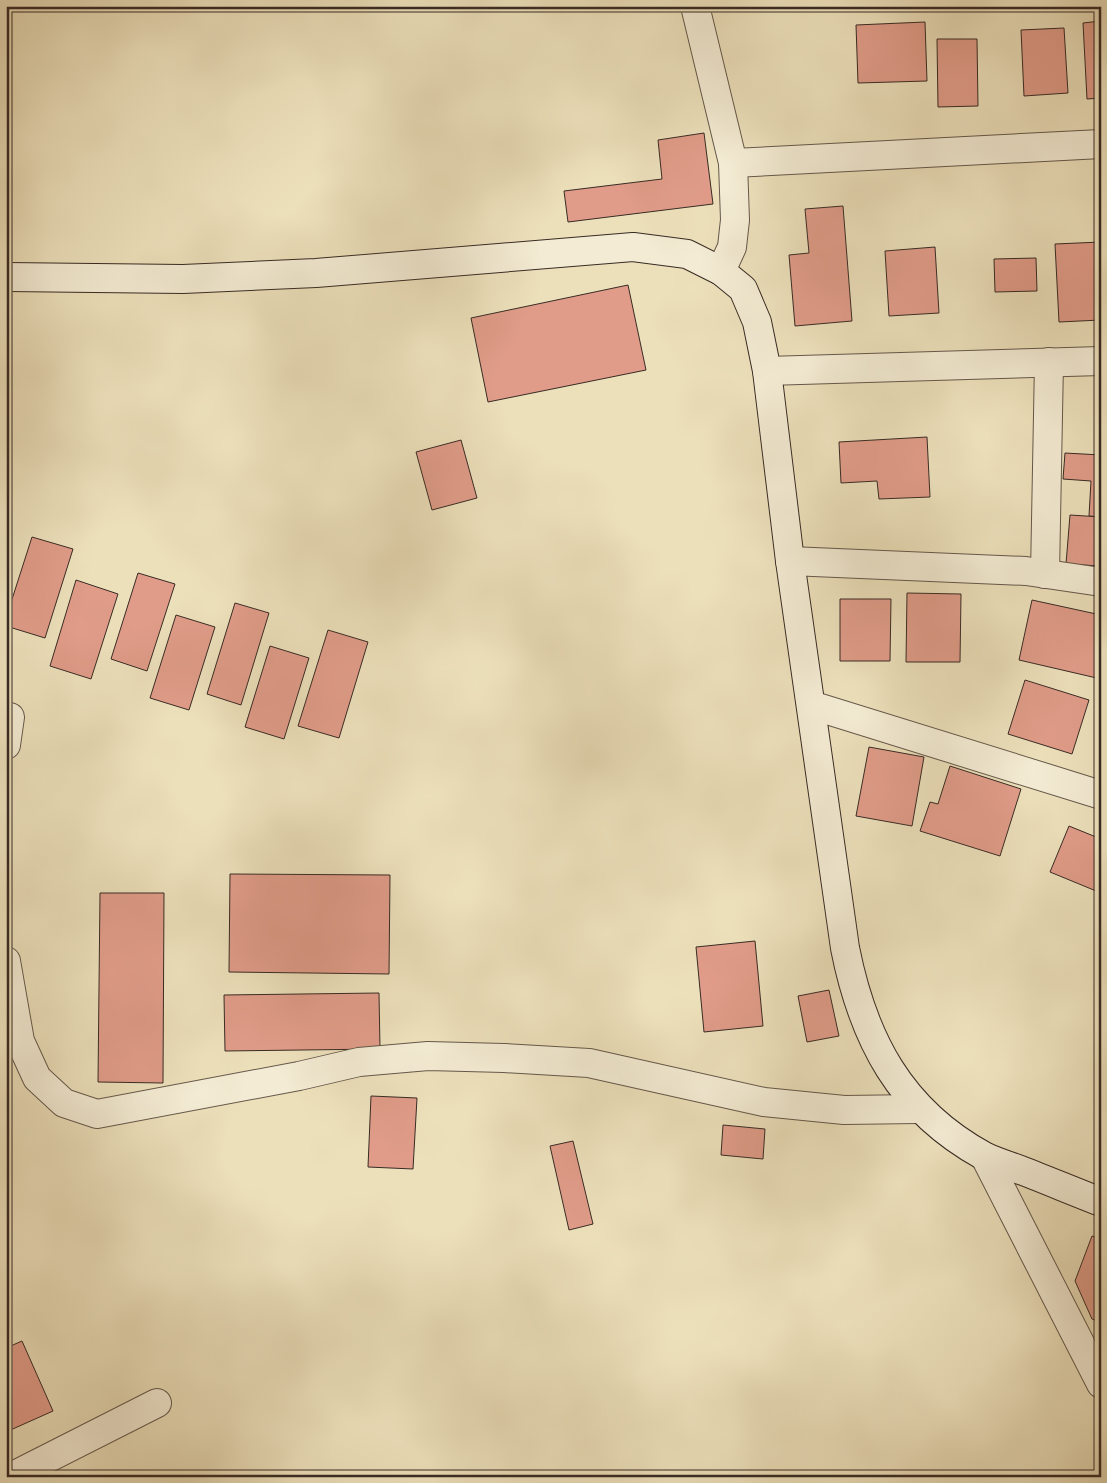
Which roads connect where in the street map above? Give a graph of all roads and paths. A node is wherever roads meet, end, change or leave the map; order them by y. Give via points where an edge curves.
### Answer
1 (695, 6) edge
2 (1101, 144) edge
3 (733, 163) junction
4 (721, 271) junction
5 (6, 277) edge
6 (1101, 361) edge
7 (1049, 362) junction
8 (767, 371) junction
9 (790, 561) junction
10 (1045, 574) junction
11 (1101, 582) edge
12 (811, 705) junction
13 (10, 718) dead end
14 (6, 745) edge
15 (1101, 795) edge
16 (6, 961) edge
17 (919, 1109) junction
18 (985, 1156) junction
19 (1101, 1202) edge
20 (1101, 1384) edge
21 (157, 1403) dead end
22 (11, 1477) edge

1 - 3 street
2 - 3 street
3 - 4 street via 735,220 732,247
4 - 5 street via 687,254 633,247 316,273 183,279
4 - 8 street via 743,289 757,322
6 - 7 street
7 - 8 street
7 - 10 street
8 - 9 street
9 - 10 street
9 - 12 street
10 - 11 street
12 - 15 street
12 - 17 street via 852,983 888,1069
13 - 14 street
16 - 17 street via 20,1041 37,1078 64,1103 97,1114 359,1062 428,1056 589,1064 764,1102 844,1110
17 - 18 street via 950,1136
18 - 19 street
18 - 20 street
21 - 22 street

